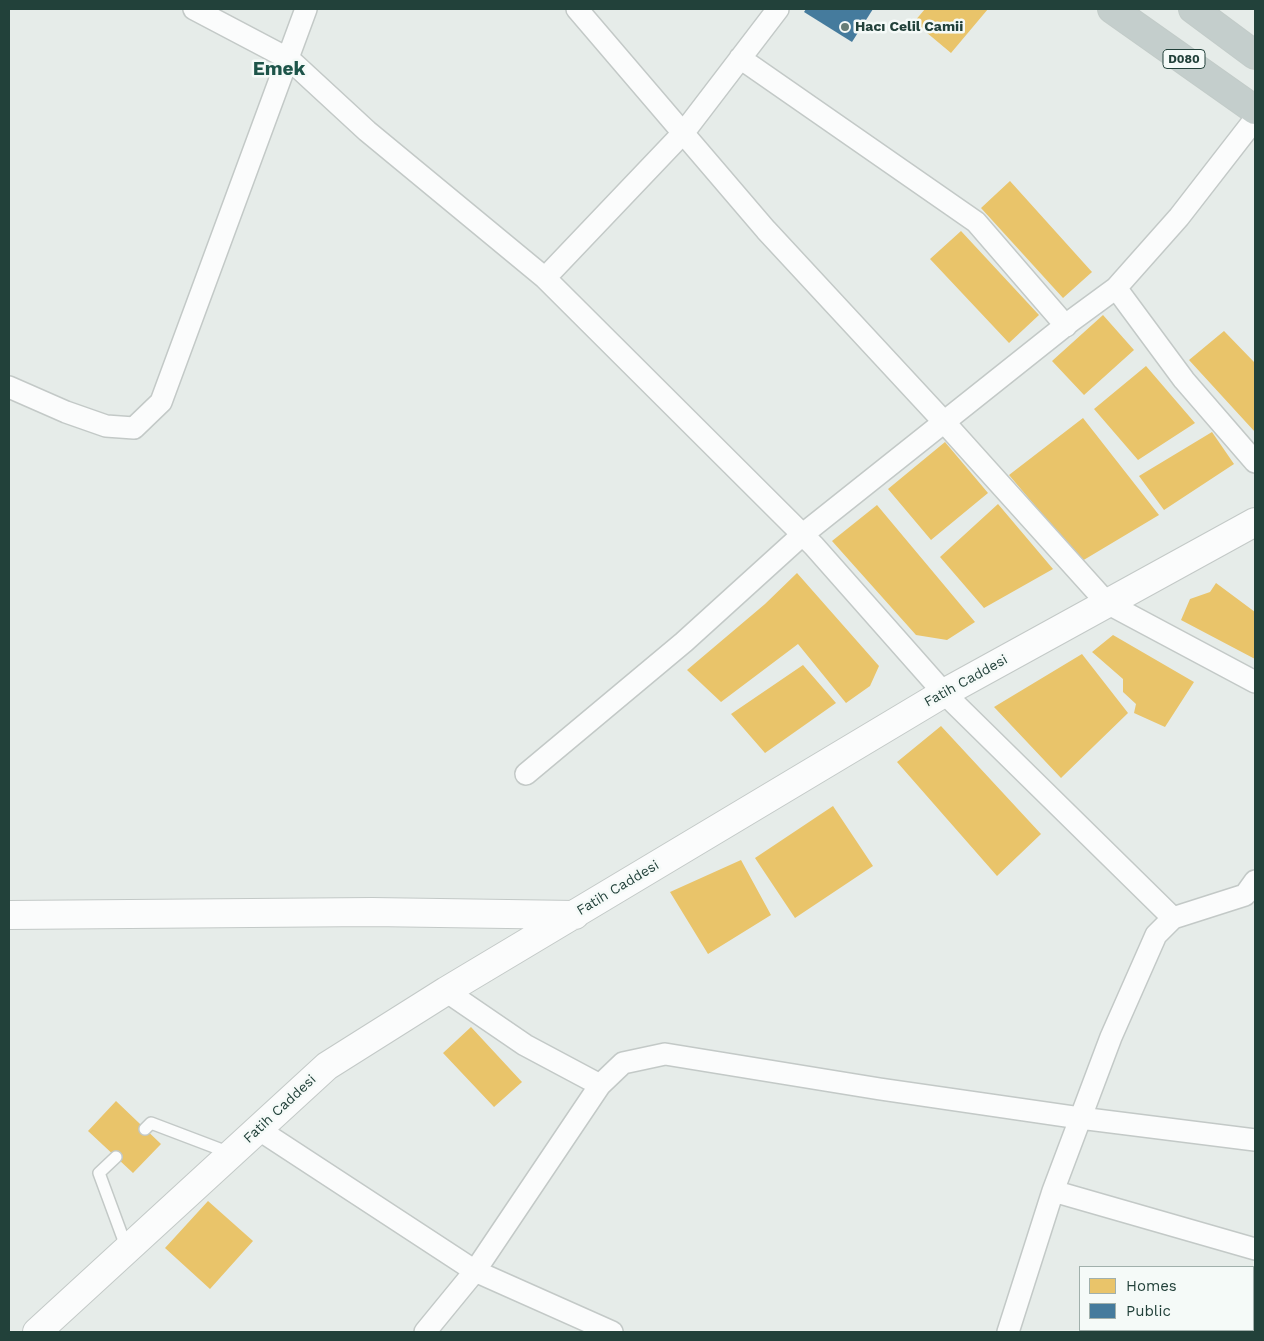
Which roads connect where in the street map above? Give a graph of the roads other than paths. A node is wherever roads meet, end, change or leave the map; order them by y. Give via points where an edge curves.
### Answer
1 (194, 9) edge
2 (306, 9) edge
3 (577, 9) edge
4 (778, 9) edge
5 (1112, 9) edge
6 (1193, 9) edge
7 (1255, 55) edge
8 (740, 58) junction
9 (289, 59) junction
10 (1255, 110) edge
11 (1255, 119) edge
12 (684, 132) junction
13 (545, 278) junction
14 (1116, 288) junction
15 (1066, 326) junction
16 (9, 387) edge
17 (945, 423) junction
18 (1255, 462) edge
19 (1255, 522) edge
20 (802, 535) junction
21 (1107, 603) junction
22 (1255, 682) edge
23 (944, 693) junction
24 (526, 774) dead end
25 (1255, 881) edge
26 (9, 915) edge
27 (575, 915) junction
28 (1173, 918) junction
29 (446, 991) junction
30 (600, 1085) junction
31 (1080, 1118) junction
32 (145, 1129) dead end
33 (258, 1129) junction
34 (1255, 1140) edge
35 (232, 1153) junction
36 (116, 1157) dead end
37 (1053, 1191) junction
38 (1255, 1248) edge
39 (127, 1249) junction
40 (475, 1271) junction
41 (36, 1332) edge
42 (425, 1332) edge
43 (612, 1332) edge
44 (1008, 1332) edge

1 - 9 street
2 - 9 street
3 - 12 street
4 - 8 street
5 - 10 highway, D080
6 - 7 highway
8 - 12 street
8 - 15 street via 976,222
9 - 13 street via 367,130
9 - 16 street via 161,402 134,428 106,426
11 - 14 street via 1178,217
12 - 13 street
12 - 17 street via 766,230
13 - 20 street
14 - 15 street
14 - 18 street via 1184,380
15 - 17 street
17 - 20 street
17 - 21 street
19 - 21 street, Fatih Caddesi
20 - 23 street
20 - 24 street via 684,642
21 - 22 street
21 - 23 street, Fatih Caddesi
23 - 27 street, Fatih Caddesi
23 - 28 street
25 - 28 street via 1245,895
26 - 27 street via 372,912
27 - 29 street, Fatih Caddesi
28 - 31 street via 1156,935
29 - 30 street via 524,1045
29 - 33 street, Fatih Caddesi via 327,1066
30 - 31 street via 623,1063 665,1054
30 - 40 street
31 - 34 street
31 - 37 street
32 - 35 lane via 151,1123
33 - 35 street, Fatih Caddesi
33 - 40 street
35 - 39 street, Fatih Caddesi
36 - 39 lane via 99,1173
37 - 38 street
37 - 44 street
39 - 41 street, Fatih Caddesi
40 - 42 street
40 - 43 street

